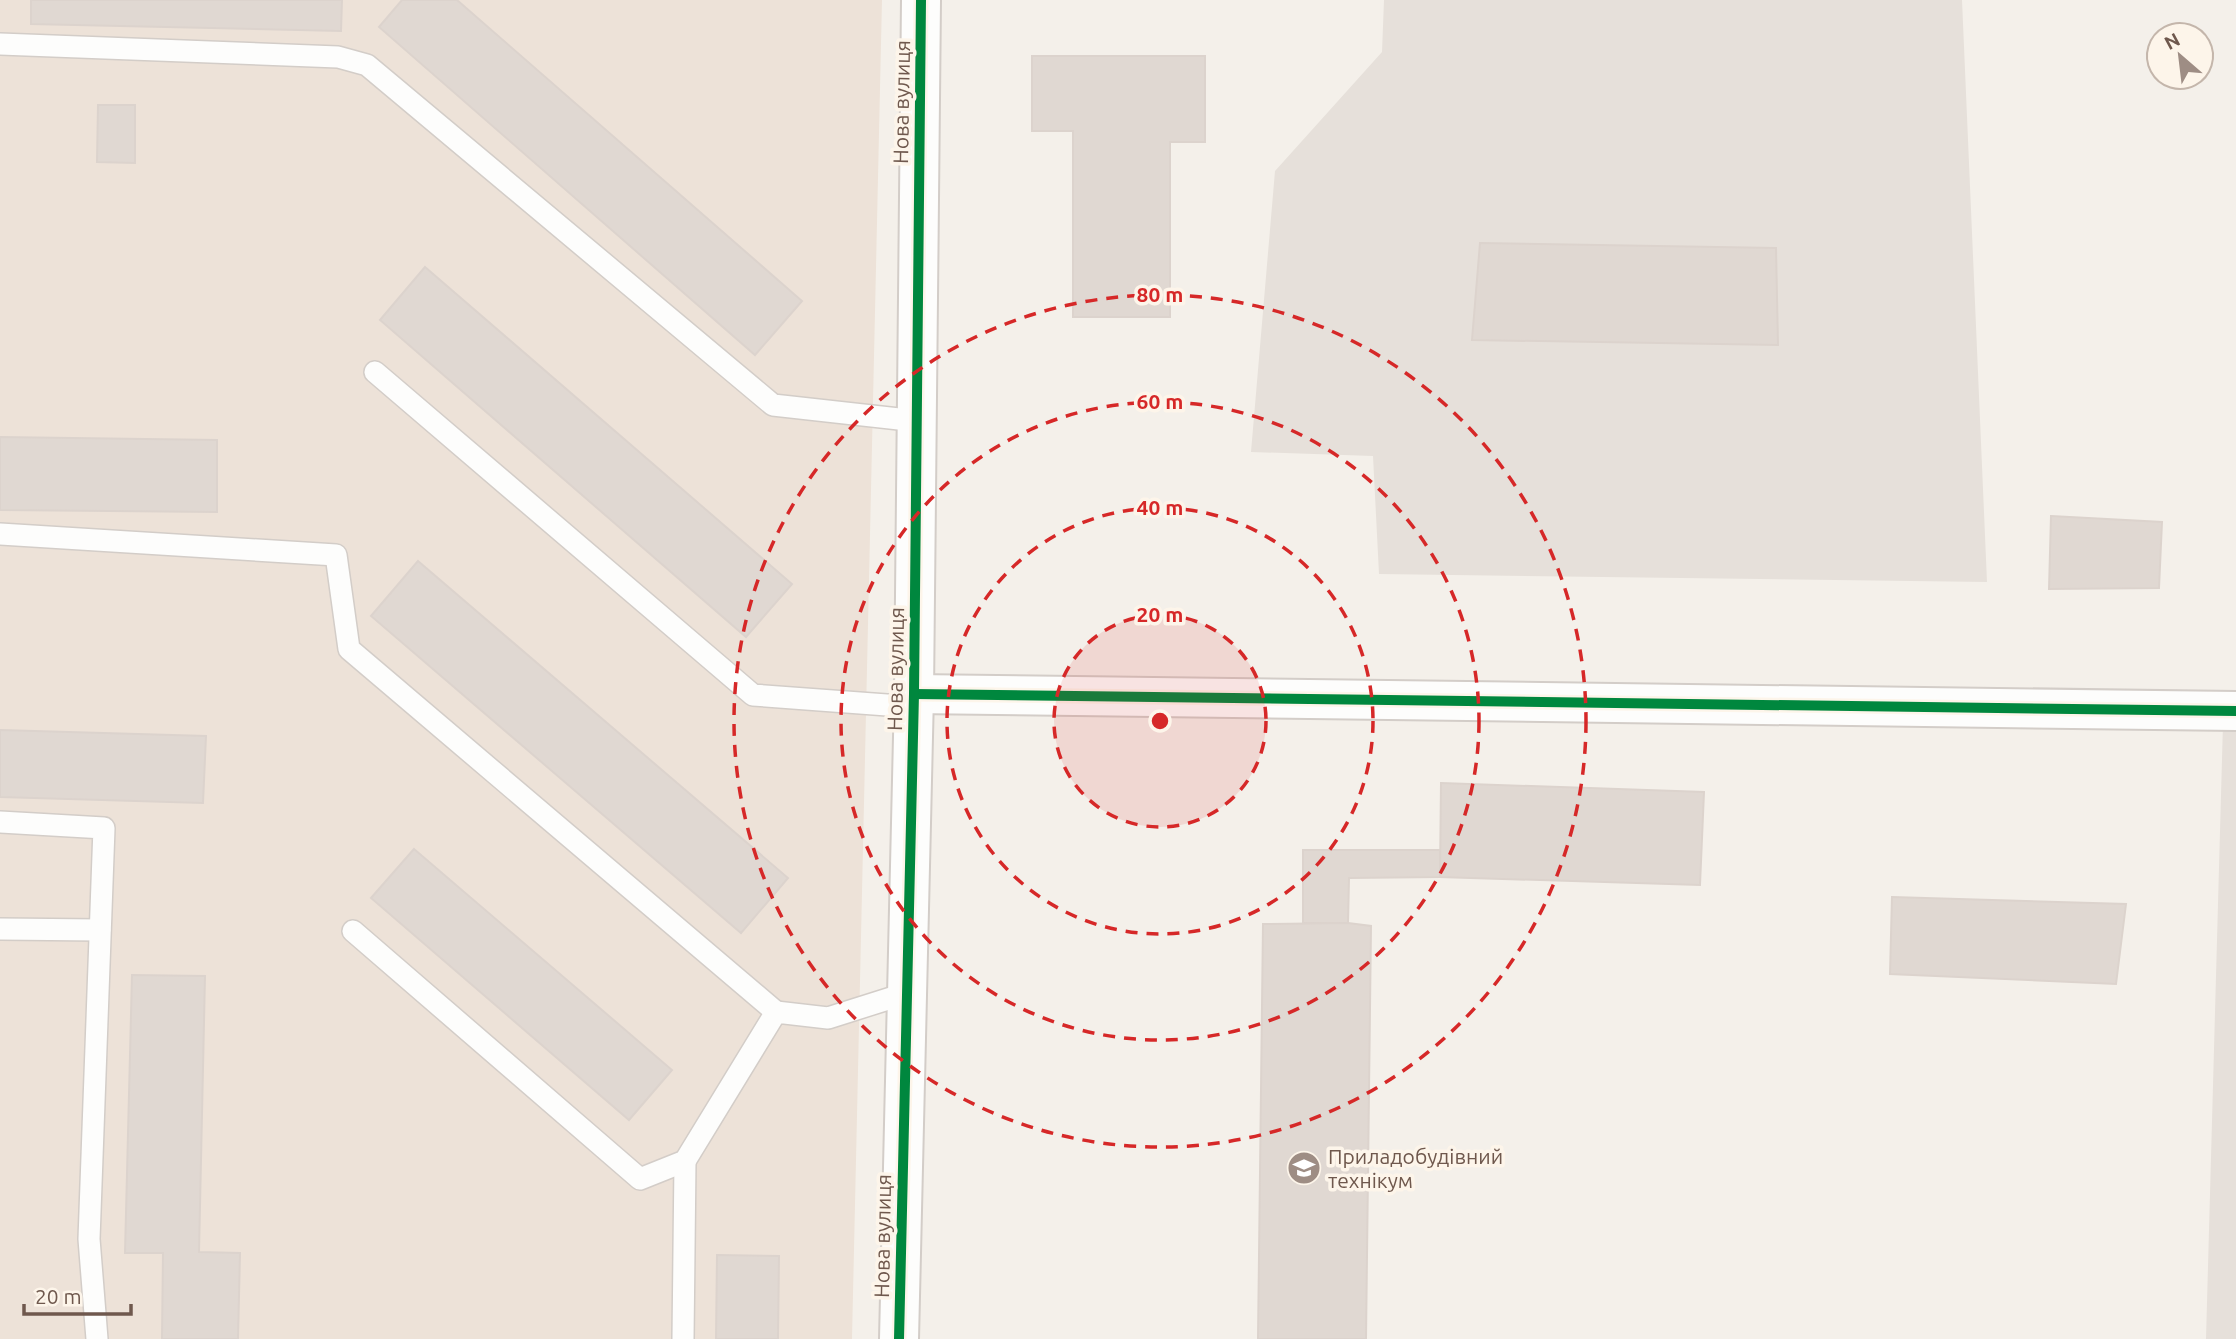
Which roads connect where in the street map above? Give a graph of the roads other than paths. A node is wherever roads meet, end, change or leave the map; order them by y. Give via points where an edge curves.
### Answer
1 (921, 0) edge
2 (0, 44) edge
3 (375, 372) dead end
4 (917, 421) junction
5 (0, 534) edge
6 (914, 701) junction
7 (2236, 711) edge
8 (0, 822) edge
9 (0, 929) edge
10 (100, 930) junction
11 (353, 932) dead end
12 (907, 993) junction
13 (776, 1012) junction
14 (685, 1161) junction
15 (97, 1339) edge
16 (684, 1339) edge
17 (899, 1339) edge

1 - 4 street, Нова вулиця
2 - 4 lane via 338,57 368,65 773,405
3 - 6 lane via 753,695
4 - 6 street, Нова вулиця
5 - 13 lane via 336,555 349,649
6 - 7 street
6 - 12 street, Нова вулиця
8 - 10 lane via 104,828
9 - 10 lane
10 - 15 lane via 89,1239
11 - 14 lane via 640,1179
12 - 13 lane via 828,1018
12 - 17 street, Нова вулиця
13 - 14 lane
14 - 16 lane

